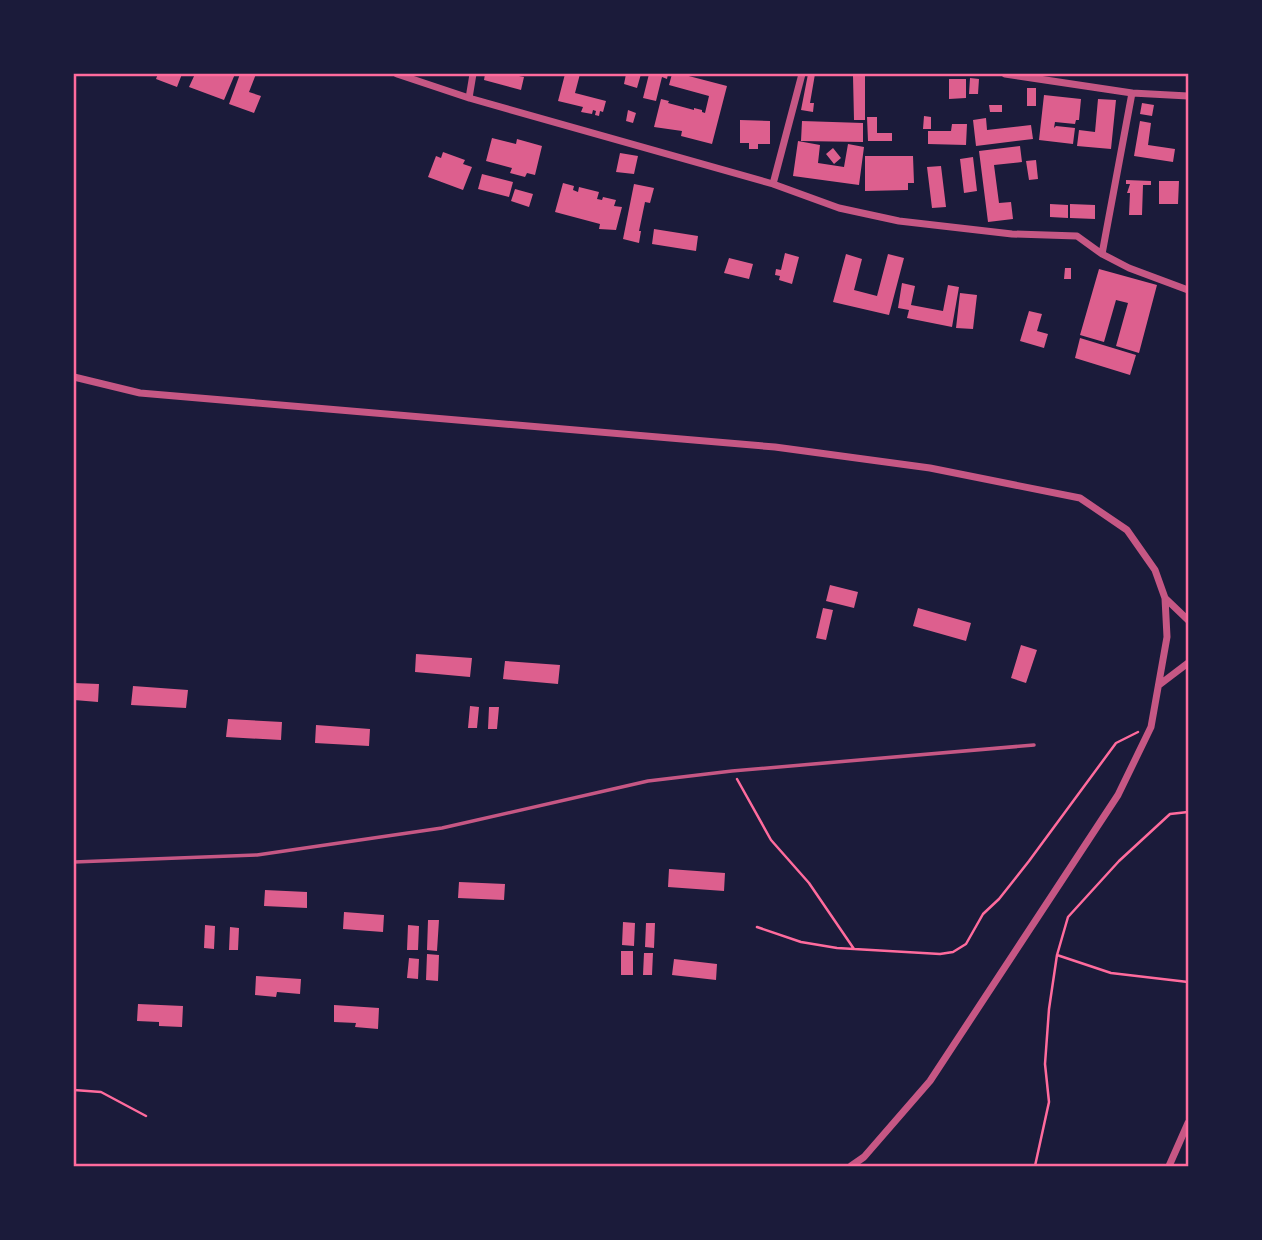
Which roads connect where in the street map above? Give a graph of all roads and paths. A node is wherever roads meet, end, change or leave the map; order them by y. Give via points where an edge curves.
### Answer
1 (397, 74) edge
2 (473, 74) edge
3 (802, 74) edge
4 (1005, 74) edge
5 (1035, 76) edge
6 (1132, 93) junction
7 (1188, 96) edge
8 (469, 98) junction
9 (773, 184) junction
10 (1102, 254) junction
11 (1188, 290) edge
12 (74, 377) edge
13 (1165, 598) junction
14 (1188, 620) edge
15 (1188, 663) edge
16 (1159, 685) junction
17 (1127, 736) dead end
18 (1034, 745) dead end
19 (732, 771) junction
20 (1188, 812) edge
21 (74, 862) edge
22 (757, 927) dead end
23 (854, 949) junction
24 (1056, 955) junction
25 (1188, 982) edge
26 (74, 1090) edge
27 (146, 1116) dead end
28 (1188, 1123) edge
29 (851, 1167) edge
30 (1035, 1167) edge
31 (1169, 1167) edge

1 - 8 street
2 - 8 street
3 - 9 street
4 - 5 street
5 - 6 street
6 - 7 street
6 - 10 street
8 - 9 street
9 - 10 street via 839,208 899,222 1077,236
10 - 11 street
12 - 13 street via 140,393 775,447 930,468 1080,498 1127,530 1155,570
13 - 14 street
13 - 16 street via 1167,637
15 - 16 street
16 - 29 street via 1152,727 1118,795 930,1081
17 - 23 path via 1116,743 1014,880 983,914 966,944 940,954
18 - 19 lane
19 - 21 lane via 648,781 442,828 257,855
19 - 23 path via 771,840 809,883
20 - 24 path via 1170,814 1079,903 1068,917
22 - 23 path via 801,942
24 - 25 path via 1111,973
24 - 30 path via 1045,1064 1049,1101
26 - 27 path via 100,1092
28 - 31 street

